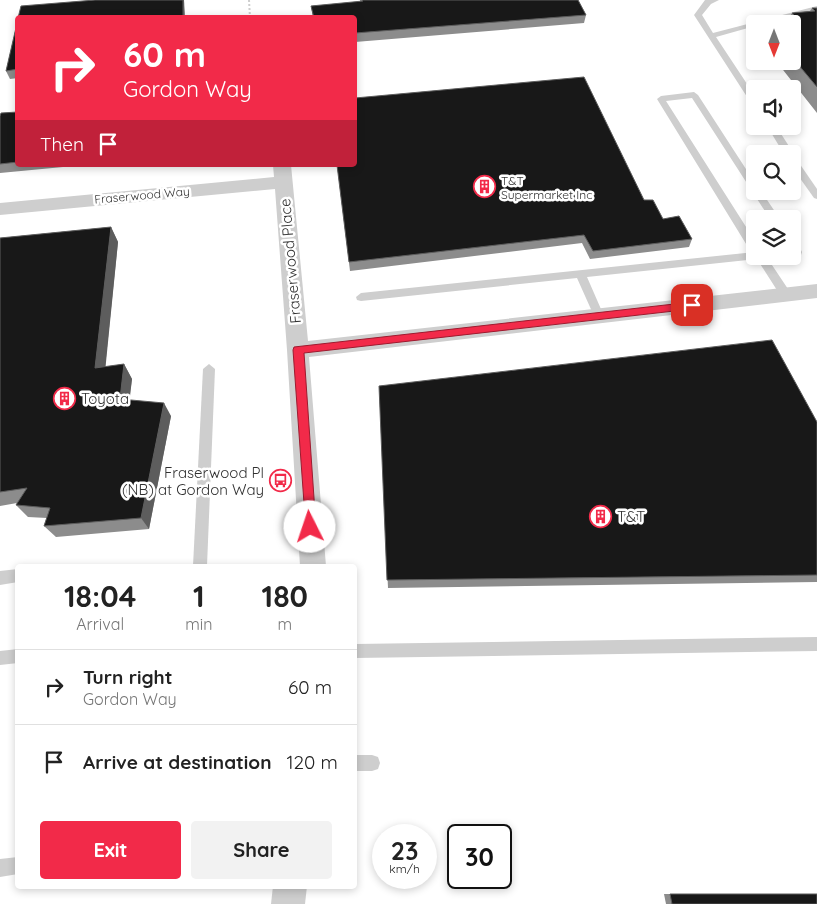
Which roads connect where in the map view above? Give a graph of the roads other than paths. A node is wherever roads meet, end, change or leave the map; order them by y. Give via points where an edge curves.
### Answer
1 (715, 0) edge
2 (817, 8) edge
3 (790, 15) edge
4 (746, 26) edge
5 (711, 36) junction
6 (746, 89) edge
7 (801, 172) edge
8 (282, 173) edge
9 (746, 177) edge
10 (817, 196) edge
11 (0, 209) edge
12 (746, 234) edge
13 (746, 257) edge
14 (766, 265) edge
15 (581, 275) junction
16 (817, 291) edge
17 (786, 295) junction
18 (361, 297) dead end
19 (598, 316) junction
20 (298, 350) junction
21 (209, 369) dead end
22 (200, 564) edge
23 (313, 564) edge
24 (15, 576) edge
25 (0, 578) edge
26 (817, 644) edge
27 (357, 651) edge
28 (15, 656) edge
29 (0, 658) edge
30 (357, 763) edge
31 (372, 763) dead end
32 (15, 866) edge
33 (0, 868) edge
34 (290, 889) edge
35 (288, 904) edge

1 - 5 lane via 708,2 698,15
2 - 3 lane
4 - 5 lane
5 - 6 lane
7 - 10 lane
8 - 11 street, Fraserwood Way
8 - 20 street, Fraserwood Place
9 - 12 lane via 694,95 661,98
13 - 15 lane
14 - 17 lane
15 - 18 lane
15 - 19 lane
16 - 17 street
17 - 19 street
19 - 20 street
20 - 23 street, Fraserwood Place
21 - 22 lane
24 - 25 lane
26 - 27 lane
28 - 29 lane
30 - 31 lane
32 - 33 lane
34 - 35 street

